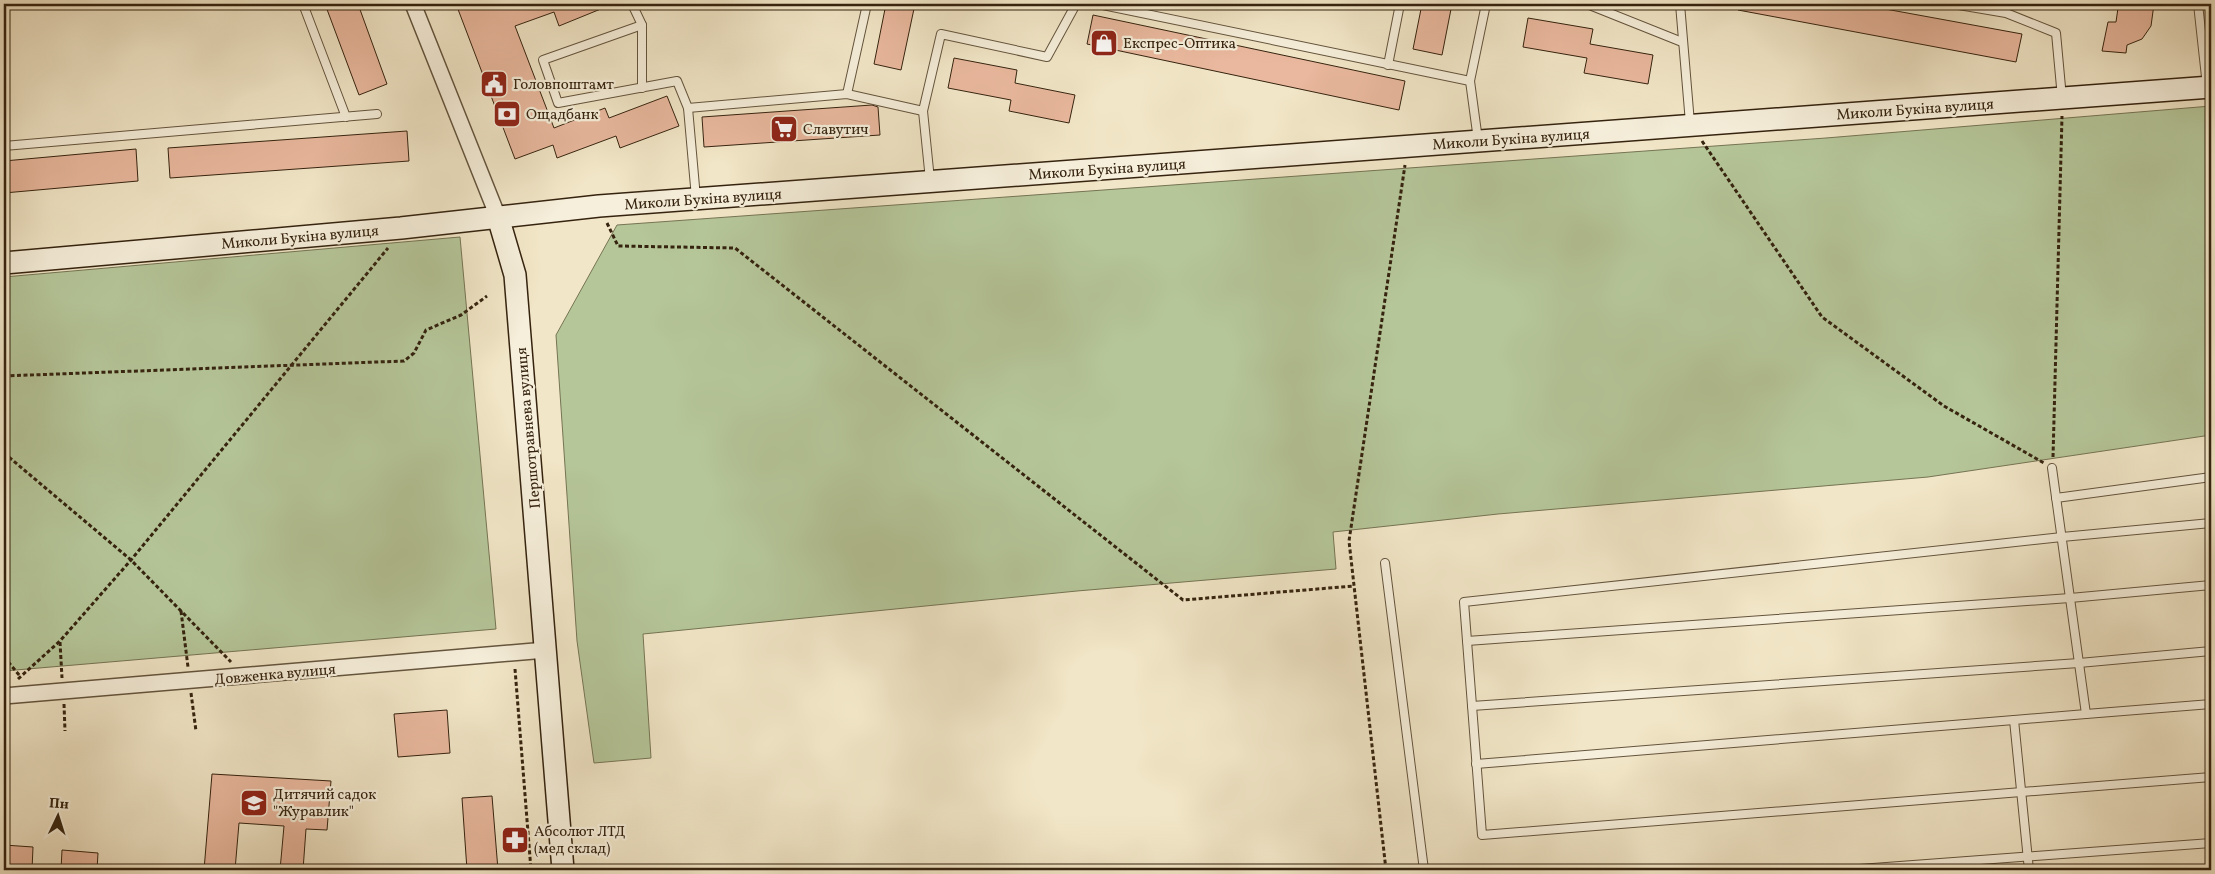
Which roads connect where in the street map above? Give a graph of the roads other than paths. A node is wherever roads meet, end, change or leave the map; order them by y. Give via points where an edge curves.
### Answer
1 (304, 4) edge
2 (413, 4) edge
3 (632, 4) edge
4 (867, 4) edge
5 (1076, 4) edge
6 (1098, 4) edge
7 (1143, 4) edge
8 (1400, 4) edge
9 (1486, 4) edge
10 (1587, 4) edge
11 (1680, 4) edge
12 (1952, 4) edge
13 (2198, 4) edge
14 (1141, 13) junction
15 (642, 25) junction
16 (1682, 42) junction
17 (1388, 65) junction
18 (1470, 81) junction
19 (2209, 87) edge
20 (642, 88) junction
21 (847, 94) junction
22 (2062, 98) junction
23 (688, 108) junction
24 (923, 111) junction
25 (377, 114) dead end
26 (346, 116) junction
27 (1691, 125) junction
28 (1478, 141) junction
29 (4, 146) edge
30 (930, 182) junction
31 (696, 199) junction
32 (498, 216) junction
33 (4, 263) edge
34 (2052, 468) road end
35 (2211, 477) edge
36 (2056, 498) junction
37 (2211, 524) edge
38 (2062, 537) junction
39 (1385, 563) dead end
40 (2211, 585) edge
41 (2070, 598) junction
42 (1467, 641) junction
43 (546, 650) junction
44 (2211, 651) edge
45 (2079, 663) junction
46 (5, 696) edge
47 (2211, 704) edge
48 (1472, 706) junction
49 (2086, 714) junction
50 (2014, 720) junction
51 (1476, 764) junction
52 (2211, 776) edge
53 (2021, 791) junction
54 (2211, 844) edge
55 (2027, 856) junction
56 (563, 870) edge
57 (1424, 870) edge
58 (1846, 870) edge
59 (2029, 870) edge

1 - 26 lane
2 - 32 street, Першотравнева вулиця
3 - 15 lane
4 - 21 lane
5 - 24 lane via 1047,57 941,34
6 - 14 lane
7 - 14 lane
8 - 17 lane
9 - 18 lane
10 - 16 lane
11 - 16 lane
12 - 22 lane via 2006,13 2056,33
13 - 19 lane
14 - 17 lane
15 - 20 lane
15 - 20 lane via 543,60 558,103
16 - 27 lane
17 - 18 lane
18 - 28 lane
19 - 22 street, Миколи Букіна вулиця
20 - 23 lane via 677,82
21 - 23 lane
21 - 24 lane
22 - 27 street, Миколи Букіна вулиця
23 - 31 lane
24 - 30 lane
25 - 26 lane
26 - 29 lane
27 - 28 street, Миколи Букіна вулиця
28 - 30 street, Миколи Букіна вулиця
30 - 31 street, Миколи Букіна вулиця
31 - 32 street, Миколи Букіна вулиця
32 - 33 street, Миколи Букіна вулиця via 401,228
32 - 43 street, Першотравнева вулиця via 515,275
34 - 36 lane
35 - 36 lane
36 - 38 lane
37 - 38 lane
38 - 41 lane
38 - 42 lane via 1464,602
39 - 57 lane
40 - 41 lane
41 - 42 lane
41 - 45 lane
42 - 48 lane
43 - 46 street, Довженка вулиця
43 - 56 street, Першотравнева вулиця
44 - 45 lane
45 - 48 lane
45 - 49 lane
47 - 49 lane
48 - 51 lane
49 - 50 lane
50 - 51 lane
50 - 53 lane
51 - 53 lane via 1482,835
52 - 53 lane
53 - 55 lane
54 - 55 lane
55 - 58 lane
55 - 59 lane

